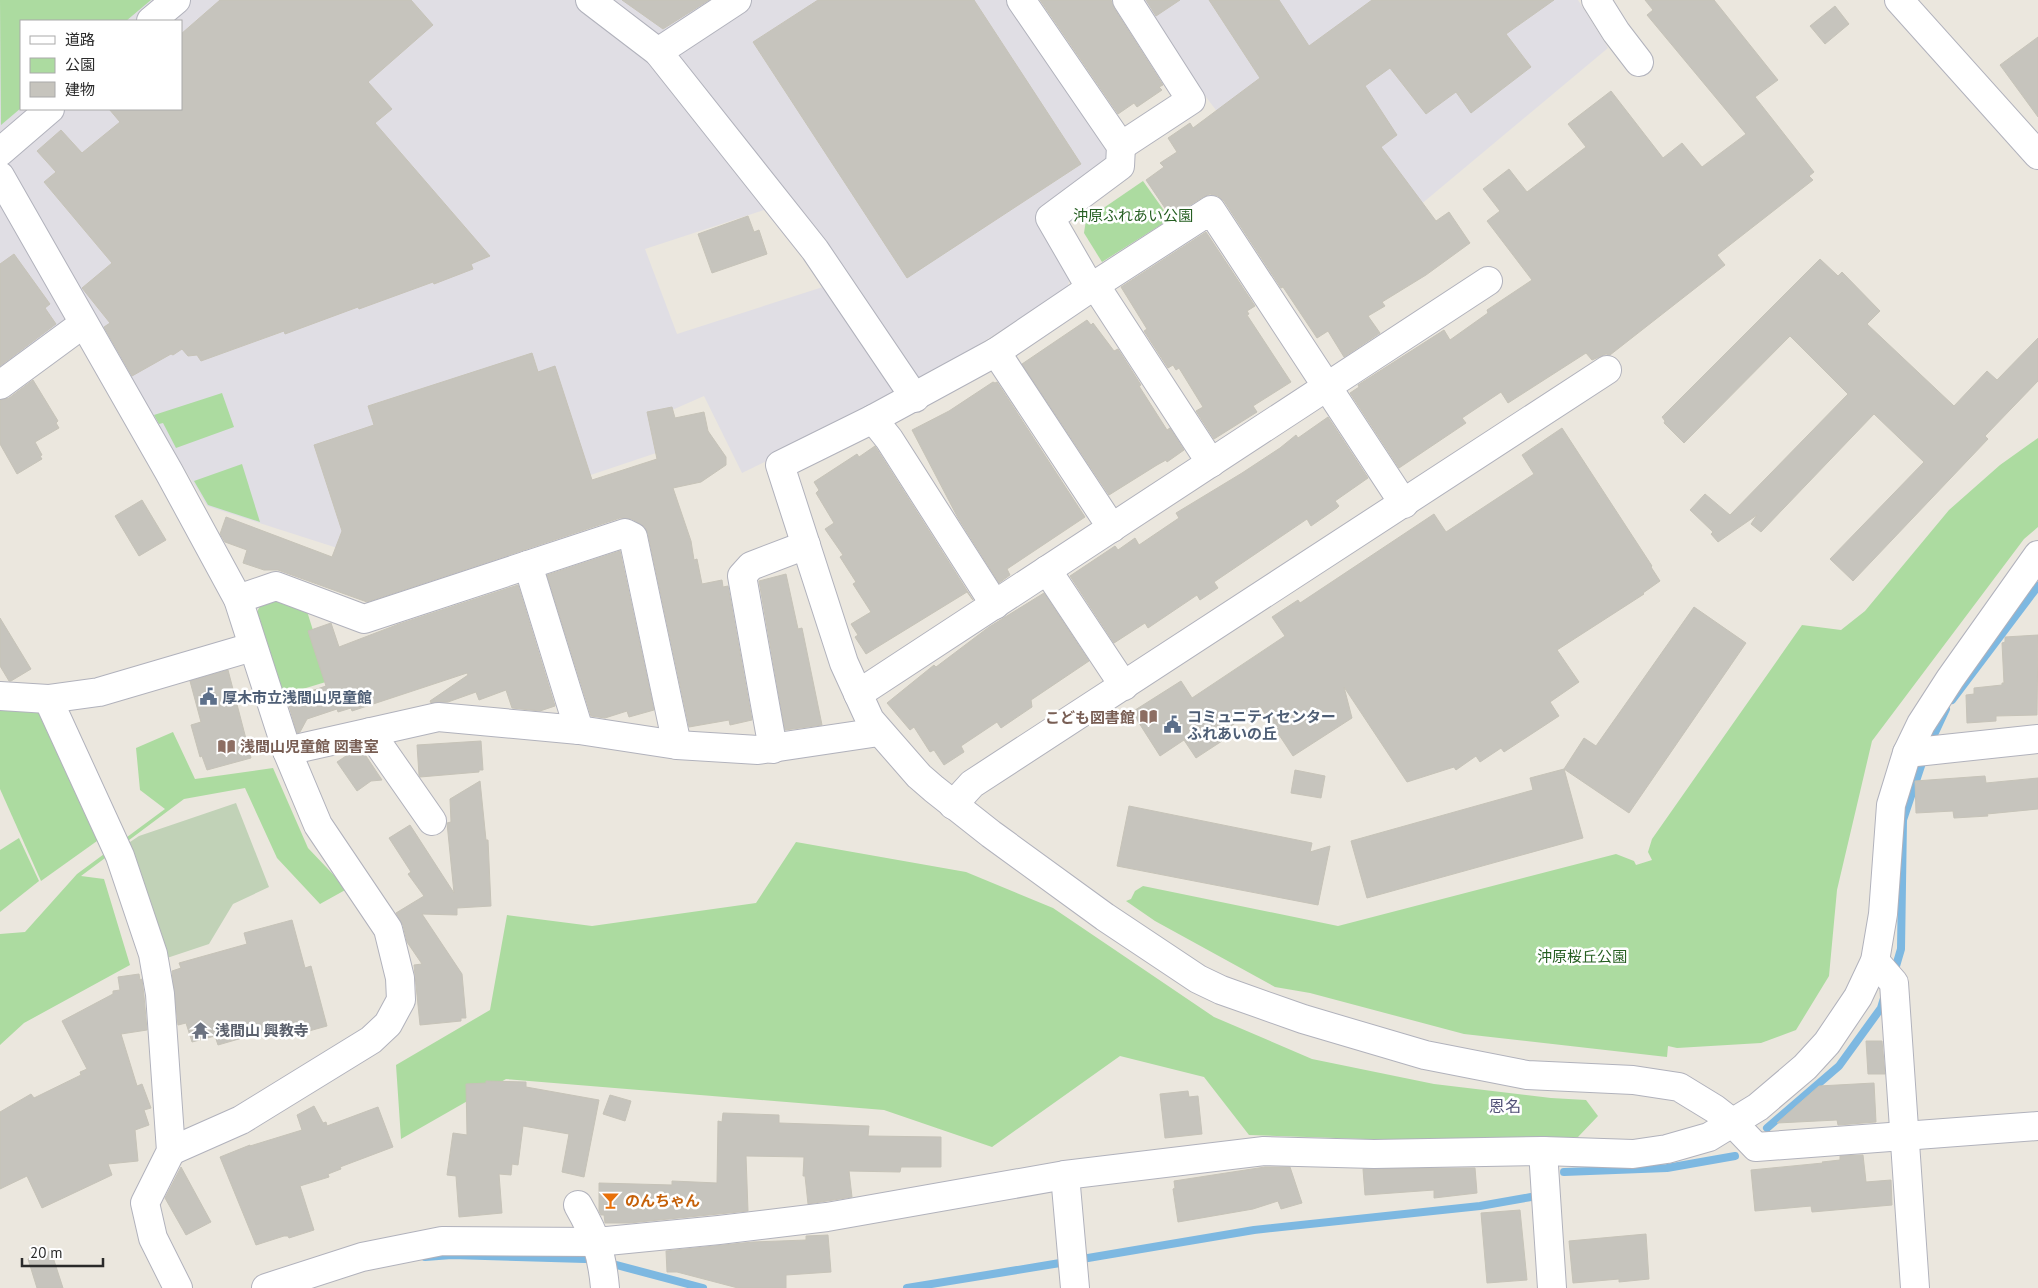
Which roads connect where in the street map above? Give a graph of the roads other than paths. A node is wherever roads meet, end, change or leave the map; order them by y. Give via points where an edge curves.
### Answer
1 (176, 0) edge
2 (590, 0) edge
3 (737, 0) edge
4 (1021, 0) edge
5 (1127, 0) edge
6 (1596, 0) edge
7 (1899, 0) edge
8 (152, 20) edge
9 (658, 52) junction
10 (1639, 62) dead end
11 (49, 110) edge
12 (1122, 146) junction
13 (0, 152) edge
14 (2038, 155) edge
15 (0, 176) edge
16 (1488, 281) dead end
17 (1095, 285) junction
18 (83, 324) junction
19 (996, 352) junction
20 (1607, 370) dead end
21 (0, 385) edge
22 (1326, 386) junction
23 (914, 398) junction
24 (874, 419) junction
25 (1211, 463) junction
26 (1404, 504) junction
27 (1112, 528) junction
28 (806, 545) junction
29 (2038, 555) edge
30 (528, 565) junction
31 (1047, 570) junction
32 (238, 599) junction
33 (994, 605) junction
34 (252, 647) junction
35 (1124, 686) junction
36 (858, 694) junction
37 (0, 696) edge
38 (48, 700) junction
39 (579, 730) junction
40 (370, 732) junction
41 (879, 732) junction
42 (2038, 739) edge
43 (676, 745) junction
44 (773, 748) junction
45 (287, 751) junction
46 (1907, 753) junction
47 (953, 805) junction
48 (432, 821) dead end
49 (1875, 962) junction
50 (1733, 1123) junction
51 (2038, 1126) edge
52 (1904, 1136) junction
53 (171, 1151) junction
54 (1543, 1151) junction
55 (1065, 1176) junction
56 (578, 1205) dead end
57 (597, 1242) junction
58 (178, 1288) edge
59 (266, 1288) edge
60 (604, 1288) edge
61 (1075, 1288) edge
62 (1552, 1288) edge
63 (1915, 1288) edge

1 - 8 street
2 - 9 street
3 - 9 street
4 - 12 street
5 - 12 street via 1191,100
6 - 10 street
7 - 14 street
9 - 23 street via 815,250
11 - 13 street
12 - 17 street via 1120,166 1050,218 1087,282
15 - 18 street
16 - 22 street
17 - 19 street
17 - 22 street via 1211,210
17 - 25 street
18 - 21 street
18 - 32 street
19 - 23 street
19 - 27 street
20 - 26 street
22 - 25 street
22 - 26 street
23 - 24 street
24 - 28 street via 780,465
24 - 33 street
25 - 27 street
26 - 35 street
27 - 31 street
28 - 36 street via 844,663
28 - 44 street via 751,566 742,576
29 - 46 street via 1950,679
30 - 32 street via 364,619 276,586
30 - 39 street
30 - 43 street via 625,533 633,537
31 - 33 street
31 - 35 street
32 - 34 street
33 - 36 street
34 - 38 street via 99,692
34 - 45 street
35 - 47 street via 972,784
36 - 41 street
37 - 38 street
38 - 53 street via 120,856 153,954 160,994
39 - 40 street via 438,717
39 - 43 street
40 - 45 street
40 - 48 street
41 - 44 street
41 - 47 street via 919,776
42 - 46 street
43 - 44 street
45 - 53 street via 318,825 388,929 400,978 401,1000 388,1024 371,1040 240,1120
46 - 49 street via 1891,805
47 - 50 street via 1105,917 1198,979 1221,990 1303,1019 1425,1055 1527,1075 1633,1080 1674,1086
49 - 50 street via 1842,1024 1818,1055 1769,1098
49 - 52 street via 1894,983
50 - 52 street via 1756,1147
50 - 54 street via 1709,1137 1667,1149 1633,1154
51 - 52 street
52 - 63 street
53 - 58 street via 144,1203 153,1238
54 - 55 street via 1374,1154 1264,1151
54 - 62 street
55 - 57 street via 827,1217
55 - 61 street
56 - 57 street
57 - 59 street via 442,1240 362,1257
57 - 60 street

